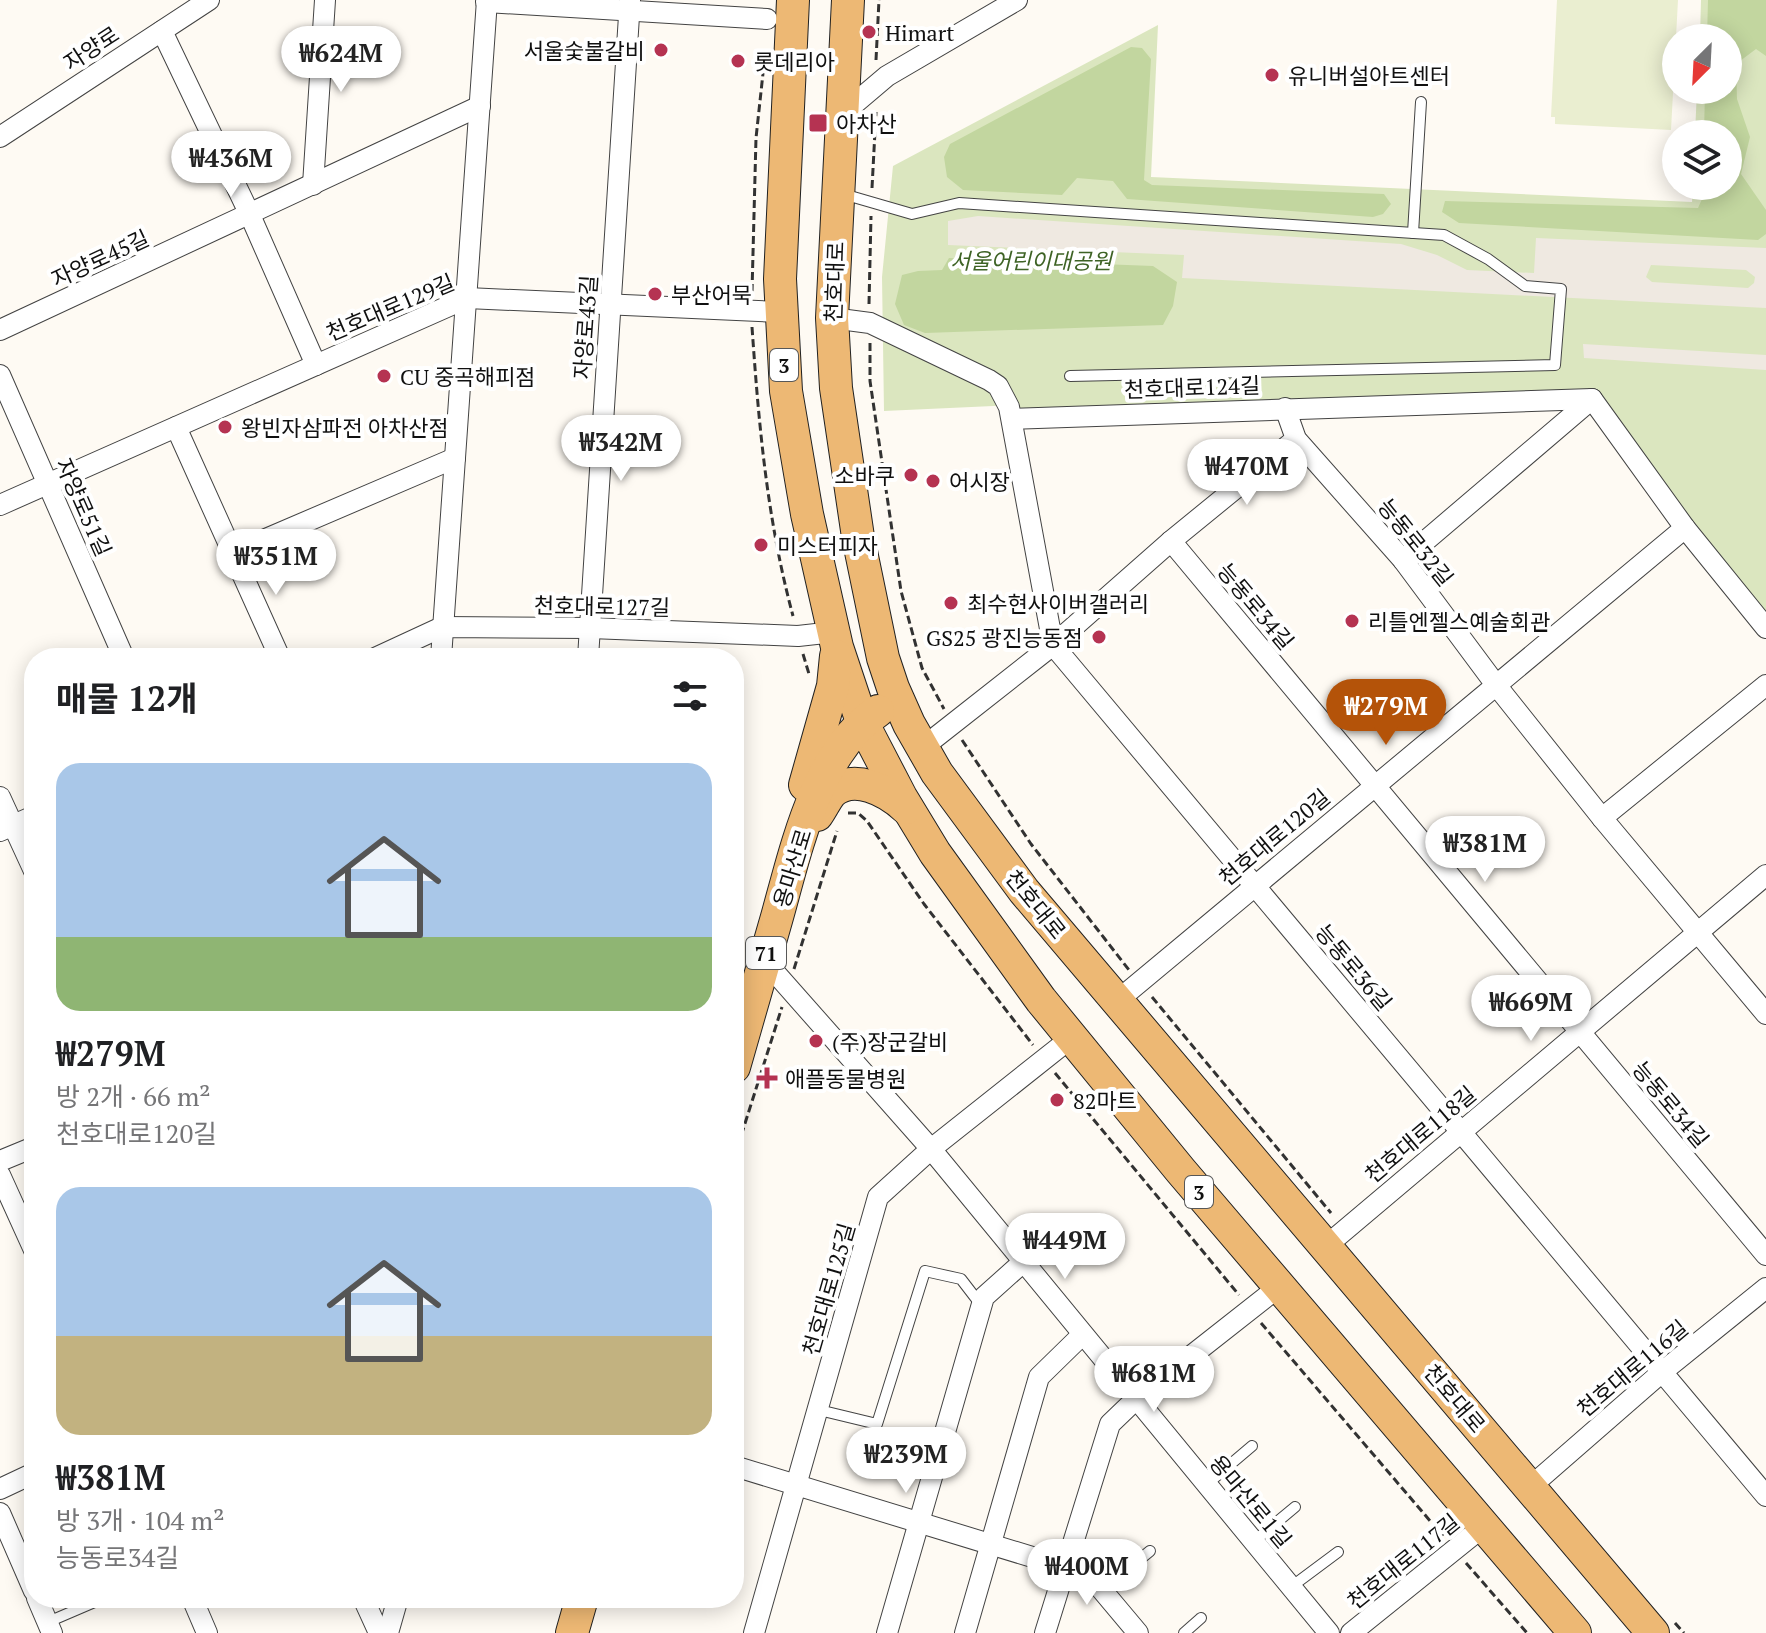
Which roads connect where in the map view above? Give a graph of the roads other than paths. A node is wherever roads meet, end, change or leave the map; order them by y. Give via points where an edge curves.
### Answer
1 (209, 0) edge
2 (325, 0) edge
3 (793, 0) edge
4 (848, 0) edge
5 (1017, 0) edge
6 (486, 1) edge
7 (630, 5) edge
8 (767, 19) dead end
9 (162, 31) junction
10 (1421, 102) dead end
11 (480, 106) junction
12 (841, 115) junction
13 (0, 137) edge
14 (313, 185) junction
15 (838, 192) junction
16 (250, 215) junction
17 (1413, 233) junction
18 (467, 298) junction
19 (611, 305) junction
20 (780, 312) junction
21 (832, 318) junction
22 (0, 330) edge
23 (316, 365) junction
24 (0, 375) edge
25 (1070, 376) dead end
26 (1592, 399) junction
27 (1285, 408) junction
28 (1012, 419) junction
29 (176, 427) junction
30 (1296, 439) junction
31 (455, 458) junction
32 (48, 484) junction
33 (0, 505) edge
34 (1685, 528) junction
35 (1171, 541) junction
36 (233, 553) junction
37 (1403, 560) junction
38 (442, 627) junction
39 (590, 628) junction
40 (1766, 628) edge
41 (836, 640) junction
42 (1053, 645) junction
43 (120, 648) edge
44 (276, 648) edge
45 (397, 648) edge
46 (441, 648) edge
47 (589, 648) edge
48 (1496, 685) junction
49 (1766, 685) edge
50 (897, 698) junction
51 (862, 722) junction
52 (922, 748) junction
53 (1374, 785) junction
54 (0, 797) edge
55 (909, 811) junction
56 (1602, 818) junction
57 (7, 828) edge
58 (799, 840) junction
59 (24, 855) edge
60 (1766, 875) edge
61 (1254, 885) junction
62 (1697, 932) junction
63 (764, 960) junction
64 (1128, 992) junction
65 (1766, 1014) edge
66 (744, 1031) edge
67 (1579, 1031) junction
68 (1071, 1038) junction
69 (1460, 1131) junction
70 (931, 1149) junction
71 (24, 1151) edge
72 (0, 1161) edge
73 (0, 1175) edge
74 (24, 1228) edge
75 (1335, 1238) junction
76 (1766, 1255) edge
77 (1022, 1263) junction
78 (1280, 1286) junction
79 (1766, 1288) edge
80 (981, 1305) junction
81 (1082, 1335) junction
82 (1662, 1372) junction
83 (1135, 1400) junction
84 (819, 1410) junction
85 (1252, 1446) dead end
86 (744, 1469) edge
87 (24, 1478) edge
88 (798, 1485) junction
89 (1206, 1485) junction
90 (1530, 1487) junction
91 (0, 1489) edge
92 (1766, 1496) edge
93 (1295, 1507) dead end
94 (0, 1513) edge
95 (919, 1522) junction
96 (1484, 1526) junction
97 (1253, 1542) junction
98 (991, 1544) junction
99 (24, 1551) edge
100 (1150, 1551) dead end
101 (1338, 1552) dead end
102 (1068, 1560) junction
103 (1291, 1587) junction
104 (1102, 1590) junction
105 (41, 1608) edge
106 (86, 1608) edge
107 (195, 1608) edge
108 (368, 1608) edge
109 (395, 1608) edge
110 (579, 1608) edge
111 (1201, 1618) dead end
112 (1663, 1627) edge
113 (50, 1628) edge
114 (201, 1631) edge
115 (379, 1633) edge
116 (388, 1633) edge
117 (572, 1633) edge
118 (754, 1633) edge
119 (887, 1633) edge
120 (965, 1633) edge
121 (1045, 1633) edge
122 (1138, 1633) edge
123 (1184, 1633) edge
124 (1329, 1633) edge
125 (1351, 1633) edge
126 (1575, 1633) edge

1 - 9 street, 자양로
2 - 14 street
3 - 20 main road, 3
4 - 12 main road, 천호대로
5 - 12 street via 887,76
6 - 7 street
6 - 11 street
7 - 8 street
7 - 19 street, 자양로43길
9 - 13 street, 자양로
9 - 16 street
10 - 17 lane
11 - 14 street, 자양로45길
11 - 18 street
12 - 15 main road, 천호대로
14 - 16 street, 자양로45길
15 - 17 lane via 912,214 959,203
15 - 21 main road, 천호대로
16 - 22 street, 자양로45길
16 - 23 street
17 - 25 lane via 1444,235 1525,286 1561,289 1555,365
18 - 19 street, 천호대로129길
18 - 23 street, 천호대로129길
18 - 31 street
19 - 20 street, 천호대로129길
19 - 39 street, 자양로43길
20 - 41 main road, 3 via 793,437
21 - 28 street via 870,323 989,380 1004,396
21 - 50 main road, 천호대로 via 836,388 856,522 877,632
23 - 29 street, 천호대로129길
24 - 32 street, 자양로51길
26 - 27 street, 천호대로124길
26 - 34 street
26 - 37 street
27 - 28 street, 천호대로124길
27 - 30 street, 능동로32길
28 - 42 street, 능동로36길
29 - 32 street, 천호대로129길
29 - 36 street
30 - 35 street
30 - 37 street, 능동로32길
31 - 36 street
31 - 38 street
32 - 33 street, 천호대로129길
32 - 43 street, 자양로51길
34 - 40 street
34 - 48 street, 천호대로120길
35 - 42 street
35 - 53 street, 능동로34길
36 - 44 street
37 - 48 street, 능동로32길
38 - 39 street, 천호대로127길
38 - 45 street, 천호대로127길
38 - 46 street
39 - 41 street, 천호대로127길
39 - 47 street, 자양로43길
41 - 51 main road, 3
41 - 58 main road via 833,686 801,795
42 - 52 street
42 - 61 street, 능동로36길
48 - 53 street, 천호대로120길
48 - 56 street, 능동로32길
49 - 56 street
50 - 51 main road, 용마산로 / 71
50 - 52 main road, 천호대로
51 - 55 main road, 3
51 - 58 main road, 용마산로 / 71 via 823,779
52 - 64 main road, 천호대로 via 1024,891
53 - 61 street, 천호대로120길
53 - 67 street, 능동로34길
54 - 57 street
55 - 58 main road via 883,791 847,785 829,795
55 - 68 main road, 3 via 985,926
56 - 62 street, 능동로32길
57 - 59 street
58 - 63 main road, 용마산로 / 71
60 - 62 street, 천호대로118길
61 - 64 street, 천호대로120길
61 - 69 street, 능동로36길
62 - 65 street, 능동로32길
62 - 67 street, 천호대로118길
63 - 66 main road, 용마산로 / 71
63 - 70 street, 용마산로1길
64 - 75 main road, 천호대로
67 - 69 street, 천호대로118길
67 - 76 street, 능동로34길
68 - 70 street, 천호대로125길
68 - 78 main road, 3
69 - 75 street, 천호대로118길
69 - 82 street, 능동로36길
70 - 77 street, 용마산로1길
70 - 84 street, 천호대로125길 via 878,1197
71 - 72 street
73 - 74 street
75 - 90 main road, 천호대로
77 - 80 street
77 - 81 street, 용마산로1길
78 - 83 street
78 - 96 main road, 3
79 - 82 street, 천호대로116길
80 - 84 lane via 961,1279 925,1271 877,1424
80 - 95 street
81 - 83 street, 용마산로1길
81 - 98 street via 1039,1377
82 - 90 street, 천호대로116길
82 - 92 street, 능동로36길
83 - 89 street, 용마산로1길
83 - 102 street via 1110,1424
84 - 88 street, 천호대로125길
85 - 89 lane
86 - 88 street
87 - 91 street
88 - 95 street
88 - 118 street, 천호대로125길
89 - 97 street, 용마산로1길
90 - 112 main road, 천호대로
93 - 97 lane
94 - 99 street
95 - 98 street
95 - 119 street
96 - 125 street, 천호대로117길
96 - 126 main road, 3
97 - 103 street, 용마산로1길
98 - 102 street
98 - 120 street
100 - 104 lane
101 - 103 lane
102 - 104 street
102 - 121 street
103 - 124 street, 용마산로1길
104 - 122 street
105 - 113 street
106 - 113 lane
107 - 114 street
108 - 115 street
109 - 116 street
110 - 117 main road
111 - 123 lane

